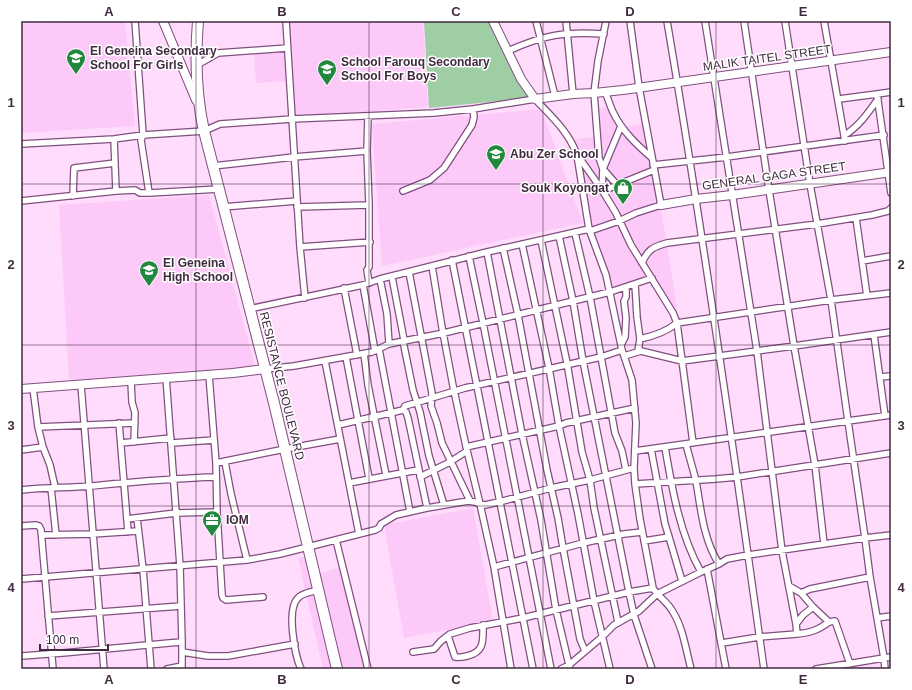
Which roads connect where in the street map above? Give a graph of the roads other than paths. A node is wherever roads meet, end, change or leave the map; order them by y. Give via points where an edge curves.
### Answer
1 (135, 21) edge
2 (163, 21) edge
3 (198, 21) edge
4 (286, 21) edge
5 (493, 21) edge
6 (536, 21) edge
7 (566, 21) edge
8 (606, 21) edge
9 (630, 21) edge
10 (666, 21) edge
11 (705, 21) edge
12 (744, 21) edge
13 (786, 21) edge
14 (826, 22) edge
15 (567, 33) junction
16 (604, 34) junction
17 (539, 38) junction
18 (287, 48) junction
19 (508, 51) junction
20 (891, 52) edge
21 (831, 60) junction
22 (197, 65) junction
23 (792, 66) junction
24 (752, 72) junction
25 (715, 78) junction
26 (677, 82) junction
27 (643, 87) junction
28 (605, 92) junction
29 (891, 92) edge
30 (594, 93) junction
31 (573, 94) junction
32 (555, 96) junction
33 (878, 96) junction
34 (534, 99) junction
35 (839, 99) junction
36 (472, 109) junction
37 (200, 110) junction
38 (368, 116) junction
39 (292, 119) junction
40 (621, 126) junction
41 (204, 131) junction
42 (143, 135) junction
43 (884, 135) junction
44 (845, 138) junction
45 (114, 139) junction
46 (21, 144) edge
47 (804, 146) junction
48 (367, 151) junction
49 (764, 152) junction
50 (576, 153) junction
51 (294, 157) junction
52 (727, 157) junction
53 (652, 158) junction
54 (690, 162) junction
55 (114, 163) junction
56 (213, 166) junction
57 (654, 167) junction
58 (603, 169) junction
59 (889, 173) edge
60 (810, 184) junction
61 (617, 185) junction
62 (219, 189) junction
63 (769, 190) junction
64 (116, 191) junction
65 (403, 191) dead end
66 (603, 191) junction
67 (149, 193) junction
68 (891, 193) edge
69 (732, 195) junction
70 (73, 196) junction
71 (696, 199) junction
72 (21, 201) edge
73 (297, 201) junction
74 (369, 205) junction
75 (661, 205) junction
76 (224, 207) junction
77 (297, 207) junction
78 (891, 208) edge
79 (856, 218) junction
80 (619, 221) junction
81 (817, 224) junction
82 (775, 228) junction
83 (590, 230) junction
84 (575, 233) junction
85 (738, 234) junction
86 (559, 236) junction
87 (702, 239) junction
88 (541, 240) junction
89 (370, 242) junction
90 (522, 244) junction
91 (300, 247) junction
92 (503, 248) junction
93 (486, 252) junction
94 (469, 256) junction
95 (891, 256) edge
96 (452, 260) junction
97 (862, 261) junction
98 (642, 263) junction
99 (432, 266) junction
100 (409, 272) junction
101 (392, 276) junction
102 (652, 278) junction
103 (380, 279) junction
104 (366, 284) junction
105 (635, 284) junction
106 (626, 287) junction
107 (344, 288) junction
108 (610, 292) junction
109 (891, 293) edge
110 (867, 296) junction
111 (590, 297) junction
112 (305, 298) junction
113 (831, 300) junction
114 (573, 301) junction
115 (554, 306) junction
116 (788, 307) junction
117 (249, 309) junction
118 (537, 310) junction
119 (751, 312) junction
120 (518, 315) junction
121 (713, 318) junction
122 (500, 319) junction
123 (483, 323) junction
124 (677, 323) junction
125 (466, 327) junction
126 (891, 332) edge
127 (444, 333) junction
128 (874, 335) junction
129 (421, 337) junction
130 (640, 339) junction
131 (404, 340) junction
132 (837, 340) junction
133 (389, 344) junction
134 (794, 346) junction
135 (377, 350) junction
136 (622, 351) junction
137 (638, 351) junction
138 (757, 351) junction
139 (364, 354) junction
140 (357, 355) junction
141 (601, 356) junction
142 (346, 357) junction
143 (719, 357) junction
144 (325, 361) junction
145 (583, 361) junction
146 (682, 361) junction
147 (566, 363) junction
148 (549, 368) junction
149 (265, 369) junction
150 (529, 373) junction
151 (209, 375) junction
152 (891, 376) edge
153 (511, 377) junction
154 (166, 378) junction
155 (880, 378) junction
156 (131, 380) junction
157 (494, 381) junction
158 (81, 384) junction
159 (477, 385) junction
160 (32, 388) junction
161 (21, 389) edge
162 (454, 392) junction
163 (432, 397) junction
164 (418, 402) junction
165 (635, 408) junction
166 (403, 410) junction
167 (391, 412) junction
168 (612, 413) junction
169 (888, 415) edge
170 (374, 416) junction
171 (595, 417) junction
172 (357, 420) junction
173 (577, 421) junction
174 (848, 421) junction
175 (119, 423) junction
176 (135, 423) junction
177 (84, 425) junction
178 (338, 425) junction
179 (559, 426) junction
180 (38, 427) junction
181 (808, 428) junction
182 (540, 430) junction
183 (767, 432) junction
184 (522, 434) junction
185 (732, 437) junction
186 (340, 439) junction
187 (505, 439) junction
188 (214, 440) junction
189 (171, 441) junction
190 (134, 442) junction
191 (488, 442) junction
192 (122, 443) junction
193 (693, 443) junction
194 (686, 444) junction
195 (665, 447) junction
196 (43, 448) junction
197 (284, 449) junction
198 (466, 449) junction
199 (21, 450) edge
200 (651, 450) junction
201 (635, 451) junction
202 (891, 453) edge
203 (854, 459) junction
204 (225, 462) junction
205 (450, 462) junction
206 (216, 464) junction
207 (815, 465) junction
208 (634, 468) junction
209 (418, 470) junction
210 (626, 470) junction
211 (434, 471) junction
212 (772, 471) junction
213 (402, 472) junction
214 (386, 475) junction
215 (607, 476) junction
216 (216, 477) junction
217 (420, 477) junction
218 (737, 477) junction
219 (174, 478) junction
220 (369, 478) junction
221 (590, 480) junction
222 (696, 480) junction
223 (657, 482) junction
224 (671, 482) junction
225 (124, 483) junction
226 (349, 483) junction
227 (635, 484) junction
228 (570, 485) junction
229 (89, 486) junction
230 (53, 487) junction
231 (551, 488) junction
232 (21, 490) edge
233 (534, 493) junction
234 (518, 497) junction
235 (470, 501) junction
236 (499, 502) junction
237 (480, 504) junction
238 (444, 505) junction
239 (427, 508) junction
240 (216, 512) junction
241 (410, 512) junction
242 (176, 513) junction
243 (137, 518) junction
244 (127, 519) junction
245 (21, 526) edge
246 (138, 530) junction
247 (128, 532) junction
248 (642, 532) junction
249 (92, 534) junction
250 (359, 534) junction
251 (42, 535) junction
252 (56, 535) junction
253 (891, 535) edge
254 (617, 536) junction
255 (669, 537) junction
256 (866, 538) junction
257 (336, 540) junction
258 (601, 540) junction
259 (644, 541) junction
260 (582, 543) junction
261 (824, 544) junction
262 (309, 546) junction
263 (562, 548) junction
264 (782, 551) junction
265 (546, 553) junction
266 (748, 555) junction
267 (529, 557) junction
268 (247, 560) junction
269 (511, 562) junction
270 (220, 563) junction
271 (719, 564) junction
272 (180, 566) junction
273 (494, 567) junction
274 (143, 568) junction
275 (704, 570) junction
276 (96, 572) junction
277 (45, 576) junction
278 (870, 577) junction
279 (21, 579) edge
280 (682, 581) junction
281 (789, 586) junction
282 (653, 588) junction
283 (318, 590) junction
284 (629, 592) junction
285 (801, 593) junction
286 (657, 594) junction
287 (263, 597) dead end
288 (612, 597) junction
289 (594, 601) junction
290 (181, 606) junction
291 (574, 606) junction
292 (813, 608) junction
293 (146, 609) junction
294 (556, 610) junction
295 (98, 613) junction
296 (540, 614) junction
297 (634, 615) junction
298 (48, 616) junction
299 (891, 616) edge
300 (523, 618) junction
301 (877, 618) junction
302 (618, 622) junction
303 (829, 622) junction
304 (503, 623) junction
305 (796, 624) junction
306 (483, 625) junction
307 (797, 634) junction
308 (448, 636) junction
309 (602, 636) junction
310 (759, 637) junction
311 (182, 642) junction
312 (722, 643) junction
313 (149, 644) junction
314 (295, 644) junction
315 (102, 650) junction
316 (585, 651) junction
317 (182, 652) junction
318 (413, 652) dead end
319 (52, 654) junction
320 (21, 656) edge
321 (891, 657) edge
322 (884, 658) junction
323 (850, 664) junction
324 (570, 667) edge
325 (182, 668) edge
326 (53, 669) edge
327 (104, 669) edge
328 (151, 669) edge
329 (167, 669) edge
330 (301, 669) edge
331 (336, 669) edge
332 (368, 669) edge
333 (511, 669) edge
334 (533, 669) edge
335 (551, 669) edge
336 (561, 669) edge
337 (610, 669) edge
338 (652, 669) edge
339 (691, 669) edge
340 (726, 669) edge
341 (764, 669) edge
342 (816, 669) edge
343 (885, 669) edge

1 - 42 street
2 - 37 main road
3 - 22 highway, RESISTANCE BOULEVARD
4 - 18 street
5 - 19 main road
6 - 17 street
7 - 15 street
8 - 16 street
9 - 27 street
10 - 26 street
11 - 25 street
12 - 24 street
13 - 23 street
14 - 21 street
15 - 16 street
15 - 17 street
15 - 31 street
16 - 30 street
17 - 19 street
17 - 32 street
18 - 22 street via 218,53
18 - 39 street
19 - 34 main road
20 - 21 main road, MALIK TAITEL STREET
21 - 23 main road, MALIK TAITEL STREET
21 - 35 street
22 - 37 highway, RESISTANCE BOULEVARD
23 - 24 main road, MALIK TAITEL STREET
23 - 47 street
24 - 25 main road, MALIK TAITEL STREET
24 - 49 street
25 - 26 main road, MALIK TAITEL STREET
25 - 52 street
26 - 27 main road, MALIK TAITEL STREET
26 - 54 street
27 - 28 main road, MALIK TAITEL STREET
27 - 53 street
28 - 30 main road, MALIK TAITEL STREET
28 - 40 street
29 - 33 street
30 - 31 main road, MALIK TAITEL STREET
30 - 58 street via 599,158
31 - 32 main road, MALIK TAITEL STREET
32 - 34 main road, MALIK TAITEL STREET
33 - 35 street
33 - 43 street
33 - 44 street via 865,118
34 - 36 street
34 - 50 street via 561,127
35 - 44 street
36 - 38 street
36 - 65 street via 472,125 444,168 430,180
37 - 41 highway, RESISTANCE BOULEVARD
38 - 39 street
38 - 48 street
39 - 41 street via 220,124
39 - 51 street
40 - 53 street
40 - 58 street
41 - 42 street
41 - 56 highway, RESISTANCE BOULEVARD
42 - 45 street
42 - 67 street via 141,140
43 - 44 street
43 - 59 street
44 - 47 street
45 - 46 street
45 - 55 street
47 - 49 street
47 - 60 street
48 - 51 street
48 - 74 street
49 - 52 street
49 - 63 street
50 - 66 street
50 - 83 street
51 - 56 street
51 - 73 street
52 - 54 street
52 - 69 street
53 - 57 street
54 - 57 street
54 - 71 street
55 - 64 street
55 - 70 street via 74,168
56 - 62 highway, RESISTANCE BOULEVARD
57 - 61 street
57 - 75 street
58 - 61 street
58 - 66 street
59 - 60 main road, GENERAL GAGA STREET
59 - 68 street
60 - 63 main road, GENERAL GAGA STREET
60 - 81 street
61 - 66 street
62 - 67 street
62 - 76 highway, RESISTANCE BOULEVARD
63 - 69 main road, GENERAL GAGA STREET
63 - 82 street
64 - 67 street via 135,190
64 - 70 street
66 - 80 street
69 - 71 main road, GENERAL GAGA STREET
69 - 85 street
70 - 72 street
71 - 75 main road, GENERAL GAGA STREET
71 - 87 street
73 - 76 street
73 - 77 street
74 - 77 street
74 - 89 street
75 - 80 street
76 - 117 highway, RESISTANCE BOULEVARD
77 - 91 street
78 - 79 street via 888,211
79 - 81 street
79 - 97 street
80 - 83 street
80 - 98 street
81 - 82 street
81 - 113 street
82 - 85 street
82 - 116 street
83 - 84 street
83 - 108 street
84 - 86 street
84 - 111 street
85 - 87 street
85 - 119 street
86 - 88 street
86 - 114 street
87 - 98 street via 667,243 652,248 646,253
87 - 121 street
88 - 90 street
88 - 115 street
89 - 91 street
89 - 104 street
90 - 92 street
90 - 118 street
91 - 112 street
92 - 93 street
92 - 120 street
93 - 94 street
93 - 122 street
94 - 96 street
94 - 123 street
95 - 97 street
96 - 99 street
96 - 125 street
97 - 110 street
98 - 102 street
99 - 100 street
99 - 127 street
100 - 101 street
100 - 129 street
101 - 103 street
101 - 131 street
102 - 105 street
102 - 124 street
103 - 104 street
103 - 133 street via 387,314
104 - 107 street
104 - 135 street
105 - 106 street
105 - 130 street
106 - 108 street
106 - 136 street via 625,337
107 - 112 street
107 - 140 street
108 - 111 street
108 - 136 street
109 - 110 street
110 - 113 street
111 - 114 street
111 - 141 street
112 - 117 street
113 - 116 street
113 - 132 street
114 - 115 street
114 - 145 street
115 - 118 street
115 - 147 street
116 - 119 street
116 - 134 street
117 - 149 highway, RESISTANCE BOULEVARD
118 - 120 street
118 - 148 street
119 - 121 street
119 - 138 street
120 - 122 street
120 - 150 street
121 - 124 street
121 - 143 street
122 - 123 street
122 - 153 street
123 - 125 street
123 - 157 street
124 - 130 street via 664,331
124 - 146 street
125 - 127 street
125 - 159 street
126 - 128 street
127 - 129 street
127 - 162 street
128 - 132 street
128 - 155 street
129 - 131 street
129 - 163 street
130 - 137 street
131 - 133 street
131 - 164 street via 413,390
132 - 134 street
132 - 174 street
133 - 135 street
134 - 138 street
134 - 181 street
135 - 139 street
135 - 167 street
136 - 137 street
136 - 141 street
136 - 165 street via 632,380
137 - 146 street
138 - 143 street
138 - 183 street
139 - 140 street
139 - 170 street
140 - 142 street
141 - 145 street
141 - 168 street
142 - 144 street
142 - 172 street
143 - 146 street
143 - 185 street
144 - 149 street
144 - 178 street
145 - 147 street
145 - 171 street
146 - 193 street
147 - 148 street
147 - 173 street
148 - 150 street
148 - 179 street
149 - 151 main road
149 - 197 highway, RESISTANCE BOULEVARD
150 - 153 street
150 - 182 street
151 - 154 main road
151 - 188 street
152 - 155 street
153 - 157 street
153 - 184 street
154 - 156 main road
154 - 189 street
155 - 169 street
156 - 158 main road
156 - 176 street
157 - 159 street
157 - 187 street
158 - 160 main road
158 - 177 street
159 - 162 street
159 - 191 street
160 - 161 main road
160 - 180 street
162 - 163 street
162 - 198 street
163 - 164 street
163 - 205 street via 431,406
164 - 166 street via 405,406
164 - 211 street
165 - 168 street
165 - 201 street
166 - 167 street
166 - 209 street via 407,413
167 - 170 street
167 - 213 street
168 - 171 street
168 - 210 street
169 - 174 street
170 - 172 street
170 - 214 street
171 - 173 street
171 - 215 street
172 - 178 street
172 - 220 street
173 - 179 street
173 - 221 street
174 - 181 street
174 - 203 street
175 - 176 street
175 - 177 street
175 - 192 street
176 - 190 street
177 - 180 street
177 - 229 street
178 - 186 street
179 - 182 street
179 - 228 street
180 - 196 street
181 - 183 street
181 - 207 street
182 - 184 street
182 - 231 street
183 - 185 street
183 - 212 street
184 - 187 street
184 - 233 street
185 - 193 street
185 - 218 street
186 - 197 street
186 - 226 street
187 - 191 street
187 - 234 street
188 - 189 street
188 - 206 street
189 - 190 street
189 - 219 street
190 - 192 street
191 - 198 street
191 - 236 street
192 - 225 street
193 - 194 street
194 - 195 street
194 - 222 street
195 - 200 street
195 - 224 street
196 - 199 street
196 - 230 street via 50,465
197 - 204 street
197 - 262 highway, RESISTANCE BOULEVARD
198 - 205 street
198 - 237 street
200 - 201 street
200 - 223 street
201 - 208 street
202 - 203 street
203 - 207 street
203 - 256 street
204 - 206 street
204 - 268 street
205 - 211 street
205 - 235 street
206 - 216 street
207 - 212 street
207 - 261 street
208 - 210 street
208 - 227 street
209 - 213 street
209 - 217 street
210 - 215 street
211 - 217 street
211 - 238 street
212 - 218 street
212 - 264 street
213 - 214 street
213 - 241 street
214 - 220 street
215 - 221 street
215 - 254 street
216 - 219 street
216 - 240 street
217 - 239 street
218 - 222 street
218 - 266 street
219 - 225 street
219 - 242 street
220 - 226 street
221 - 228 street
221 - 258 street
222 - 224 street
222 - 271 street via 706,536
223 - 224 street
223 - 227 street
223 - 255 street
224 - 275 street via 687,541 693,556
225 - 229 street
225 - 244 street
226 - 250 street
227 - 248 street
228 - 231 street
228 - 260 street
229 - 230 street
229 - 249 street
230 - 232 street
230 - 252 street
231 - 233 street
231 - 263 street
233 - 234 street
233 - 265 street
234 - 236 street
234 - 267 street
235 - 237 street
235 - 238 street
236 - 237 street via 485,506
236 - 269 street
237 - 273 street
238 - 239 street
239 - 241 street
240 - 242 street
240 - 270 street
241 - 250 street via 390,519 375,530
242 - 243 street
242 - 272 street
243 - 244 street
243 - 246 street
244 - 247 street
245 - 251 street via 38,526
246 - 247 street
246 - 274 street
247 - 249 street
248 - 254 street
248 - 259 street
249 - 252 street
249 - 276 street
250 - 257 street
251 - 252 street
251 - 277 street
253 - 256 street
254 - 258 street
254 - 284 street
255 - 259 street
255 - 280 street
256 - 261 street
256 - 278 street
257 - 262 street
257 - 332 street
258 - 260 street
258 - 288 street
259 - 282 street
260 - 263 street
260 - 289 street
261 - 264 street
262 - 268 street
262 - 283 highway, RESISTANCE BOULEVARD
263 - 265 street
263 - 291 street
264 - 266 street
264 - 281 street
265 - 267 street
265 - 294 street
266 - 271 street via 727,559
266 - 310 street
267 - 269 street
267 - 296 street
268 - 270 street
269 - 273 street
269 - 300 street
270 - 272 street
270 - 287 street via 223,598 226,600
271 - 275 street
272 - 274 street
272 - 290 street
273 - 304 street
274 - 276 street
274 - 293 street
275 - 280 street
275 - 312 street
276 - 277 street
276 - 295 street
277 - 279 street
277 - 298 street
278 - 285 street
278 - 301 street
280 - 286 street
281 - 285 street
281 - 305 street
282 - 284 street
282 - 286 street
283 - 314 street via 299,596 295,601 292,613
283 - 331 highway, RESISTANCE BOULEVARD
284 - 288 street
284 - 297 street
285 - 292 street
286 - 297 street
286 - 339 street via 676,616
288 - 289 street
288 - 302 street
289 - 291 street
289 - 309 street
290 - 293 street
290 - 311 street
291 - 294 street
291 - 316 street via 580,639
292 - 303 street
292 - 305 street
293 - 295 street
293 - 313 street
294 - 296 street
294 - 324 street
295 - 298 street
295 - 315 street
296 - 300 street
296 - 335 street
297 - 302 street
297 - 338 street
298 - 319 street
299 - 301 street
300 - 304 street
300 - 334 street
301 - 322 street
302 - 309 street
303 - 307 street via 818,630
303 - 323 street via 835,621
304 - 306 street
304 - 333 street
305 - 307 street
306 - 308 street
306 - 308 street via 482,643 474,654 455,657
307 - 310 street
308 - 318 street via 434,649
309 - 316 street
309 - 337 street
310 - 312 street
310 - 341 street
311 - 313 street
311 - 317 street
312 - 340 street
313 - 315 street
313 - 328 street
314 - 317 street via 228,656
314 - 330 street
315 - 319 street
315 - 327 street
316 - 324 street
317 - 325 street
319 - 320 street
319 - 326 street
321 - 322 street
322 - 323 street
322 - 343 street
323 - 342 street
324 - 336 street
325 - 329 street

